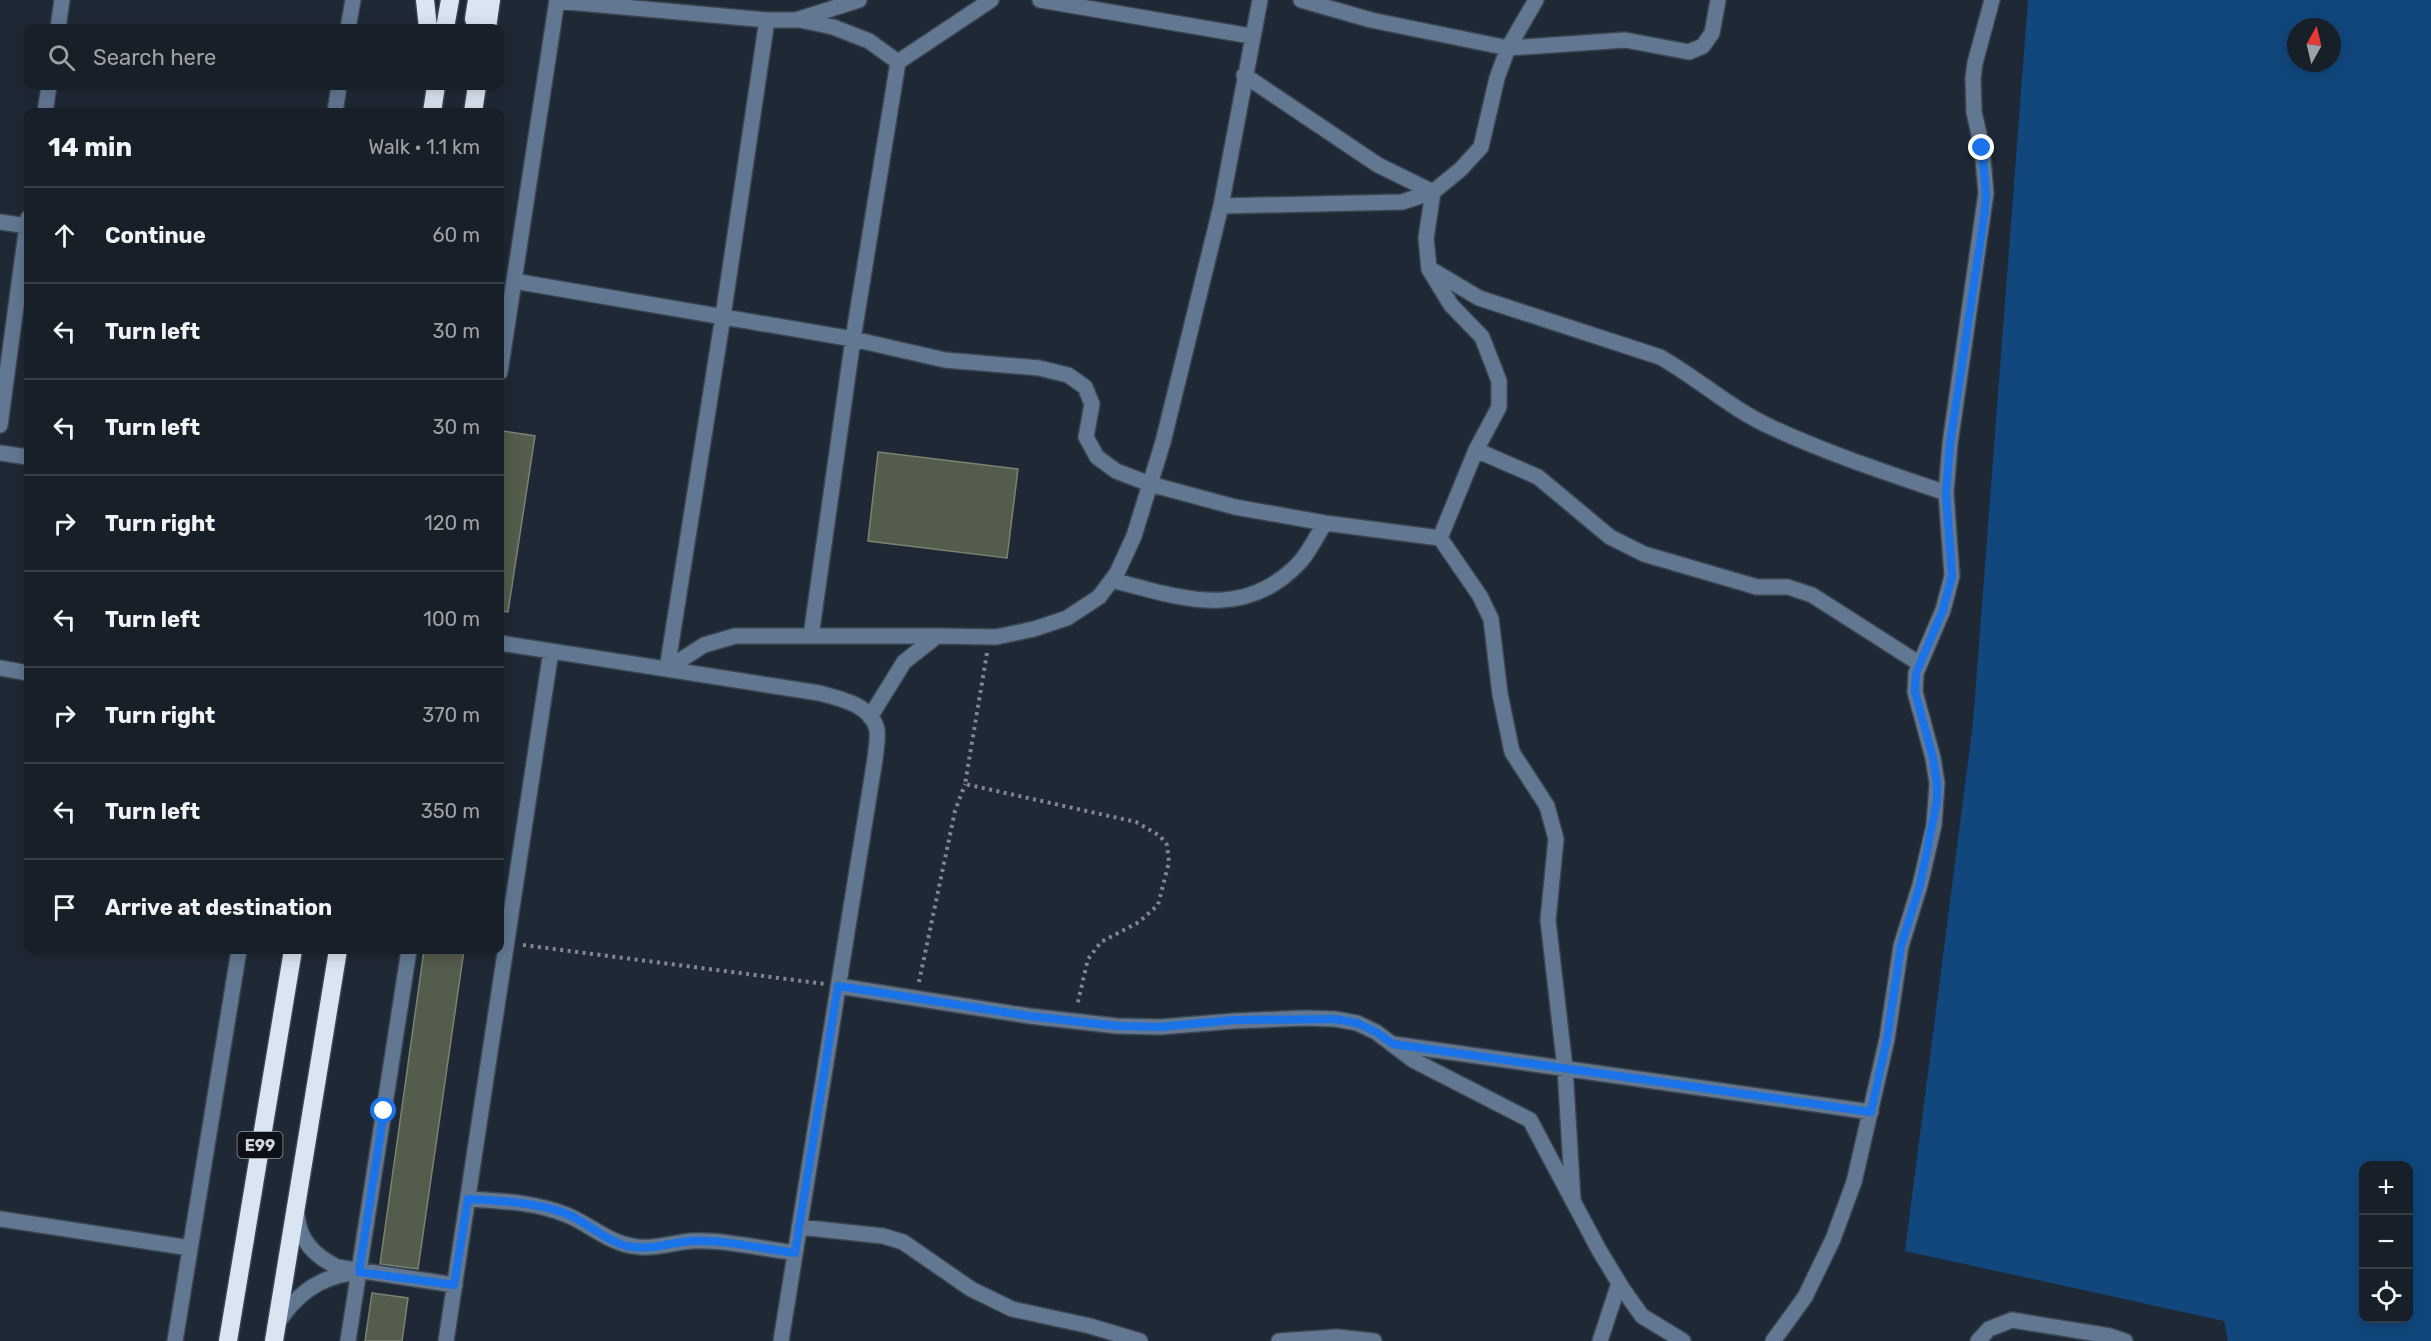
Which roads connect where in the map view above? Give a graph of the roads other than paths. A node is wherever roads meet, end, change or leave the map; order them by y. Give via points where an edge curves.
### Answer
1 (62, 0) edge
2 (353, 0) edge
3 (425, 0) edge
4 (450, 0) edge
5 (477, 0) edge
6 (491, 0) edge
7 (557, 0) edge
8 (859, 0) edge
9 (991, 0) edge
10 (1040, 0) edge
11 (1260, 0) edge
12 (1301, 0) edge
13 (1536, 0) edge
14 (1718, 0) edge
15 (1992, 0) edge
16 (767, 20) junction
17 (796, 20) junction
18 (59, 24) edge
19 (349, 24) edge
20 (428, 24) edge
21 (446, 24) edge
22 (476, 24) edge
23 (488, 24) edge
24 (1251, 36) junction
25 (1509, 48) junction
26 (898, 62) junction
27 (1244, 75) junction
28 (48, 90) edge
29 (338, 90) edge
30 (435, 90) edge
31 (476, 90) edge
32 (46, 108) edge
33 (336, 108) edge
34 (433, 108) edge
35 (474, 108) edge
36 (1433, 192) junction
37 (1221, 206) junction
38 (0, 222) edge
39 (24, 222) edge
40 (24, 251) edge
41 (1429, 269) junction
42 (514, 280) junction
43 (723, 316) junction
44 (853, 339) junction
45 (504, 346) edge
46 (0, 425) edge
47 (1476, 450) junction
48 (0, 453) edge
49 (24, 456) edge
50 (1150, 484) junction
51 (1946, 493) junction
52 (1325, 523) junction
53 (1440, 538) junction
54 (1112, 580) junction
55 (811, 636) junction
56 (937, 636) junction
57 (504, 644) edge
58 (552, 651) junction
59 (1920, 664) junction
60 (0, 668) edge
61 (667, 669) junction
62 (24, 672) edge
63 (870, 717) junction
64 (238, 954) edge
65 (291, 954) edge
66 (337, 954) edge
67 (409, 954) edge
68 (838, 986) junction
69 (1393, 1044) junction
70 (1565, 1068) junction
71 (1871, 1112) junction
72 (468, 1199) junction
73 (1573, 1200) junction
74 (296, 1206) junction
75 (0, 1219) edge
76 (799, 1227) junction
77 (190, 1248) junction
78 (795, 1253) junction
79 (359, 1272) junction
80 (1619, 1283) junction
81 (454, 1285) junction
82 (276, 1332) edge
83 (176, 1341) edge
84 (228, 1341) edge
85 (348, 1341) edge
86 (446, 1341) edge
87 (781, 1341) edge
88 (1140, 1341) edge
89 (1279, 1341) edge
90 (1374, 1341) edge
91 (1600, 1341) edge
92 (1683, 1341) edge
93 (1773, 1341) edge
94 (1977, 1341) edge
95 (2125, 1341) edge

1 - 18 street
2 - 19 street
3 - 20 highway
4 - 21 highway
5 - 22 highway
6 - 23 highway
7 - 16 street
7 - 42 street
8 - 17 street
9 - 26 street
10 - 24 street
11 - 24 street
12 - 25 street via 1371,20
13 - 25 street
14 - 25 street via 1712,33 1703,46 1689,52 1625,40
15 - 51 street via 1975,63 1972,94 1985,171 1985,210
16 - 17 street
16 - 43 street
17 - 26 street via 833,27 869,41
24 - 27 street
25 - 36 street via 1497,78 1481,147
26 - 44 street
27 - 36 street via 1378,165
27 - 37 street
28 - 32 street
29 - 33 street
30 - 34 highway
31 - 35 highway
36 - 37 street via 1401,202
36 - 41 street via 1426,238
37 - 50 street
38 - 39 street
40 - 46 street
41 - 47 street via 1450,305 1482,337 1499,381 1499,407
41 - 51 street via 1479,298 1660,357 1772,428
42 - 43 street
42 - 45 street
43 - 44 street
43 - 61 street
44 - 50 street via 945,360 1040,368 1068,375 1085,387 1092,404 1086,436 1097,457 1116,471
44 - 55 street
47 - 53 street
47 - 59 street via 1538,477 1610,537 1644,554 1757,587 1788,587 1812,595
48 - 49 street
50 - 52 street via 1235,507
50 - 54 street via 1134,536
51 - 59 street via 1952,576 1946,602
52 - 53 street
52 - 54 street via 1301,561 1274,585 1248,596 1211,602
53 - 70 street via 1491,619 1512,752 1547,806 1556,839 1548,920
54 - 56 street via 1099,597 1067,618 1034,629 990,637
55 - 56 street
55 - 61 street via 735,636 704,645
56 - 63 street via 904,662
57 - 58 street
58 - 61 street
58 - 72 street
59 - 71 street via 1915,692 1933,758 1937,801 1920,885 1901,946
60 - 62 street
61 - 63 street via 842,698
63 - 68 street via 877,729 875,759
64 - 77 street
65 - 84 highway, E99
66 - 74 highway, E99
67 - 79 street
68 - 69 street via 1117,1026 1335,1019 1357,1023
68 - 76 street
69 - 70 street
69 - 73 street via 1413,1060 1530,1119
70 - 71 street
70 - 73 street
71 - 93 street via 1854,1182 1833,1239 1805,1297
72 - 78 street via 542,1206 566,1214 621,1244 639,1248 692,1241
72 - 81 street
73 - 80 street
74 - 79 street via 298,1225 319,1258
74 - 82 highway, E99
75 - 77 street
76 - 78 street
76 - 88 street via 883,1236 903,1242 971,1289 1012,1310
77 - 83 street
78 - 87 street
79 - 81 street
79 - 82 street via 319,1282 295,1300
79 - 85 street
80 - 91 street
80 - 92 street via 1642,1316
81 - 86 street
89 - 90 street via 1337,1337
94 - 95 street via 1989,1329 2012,1320

